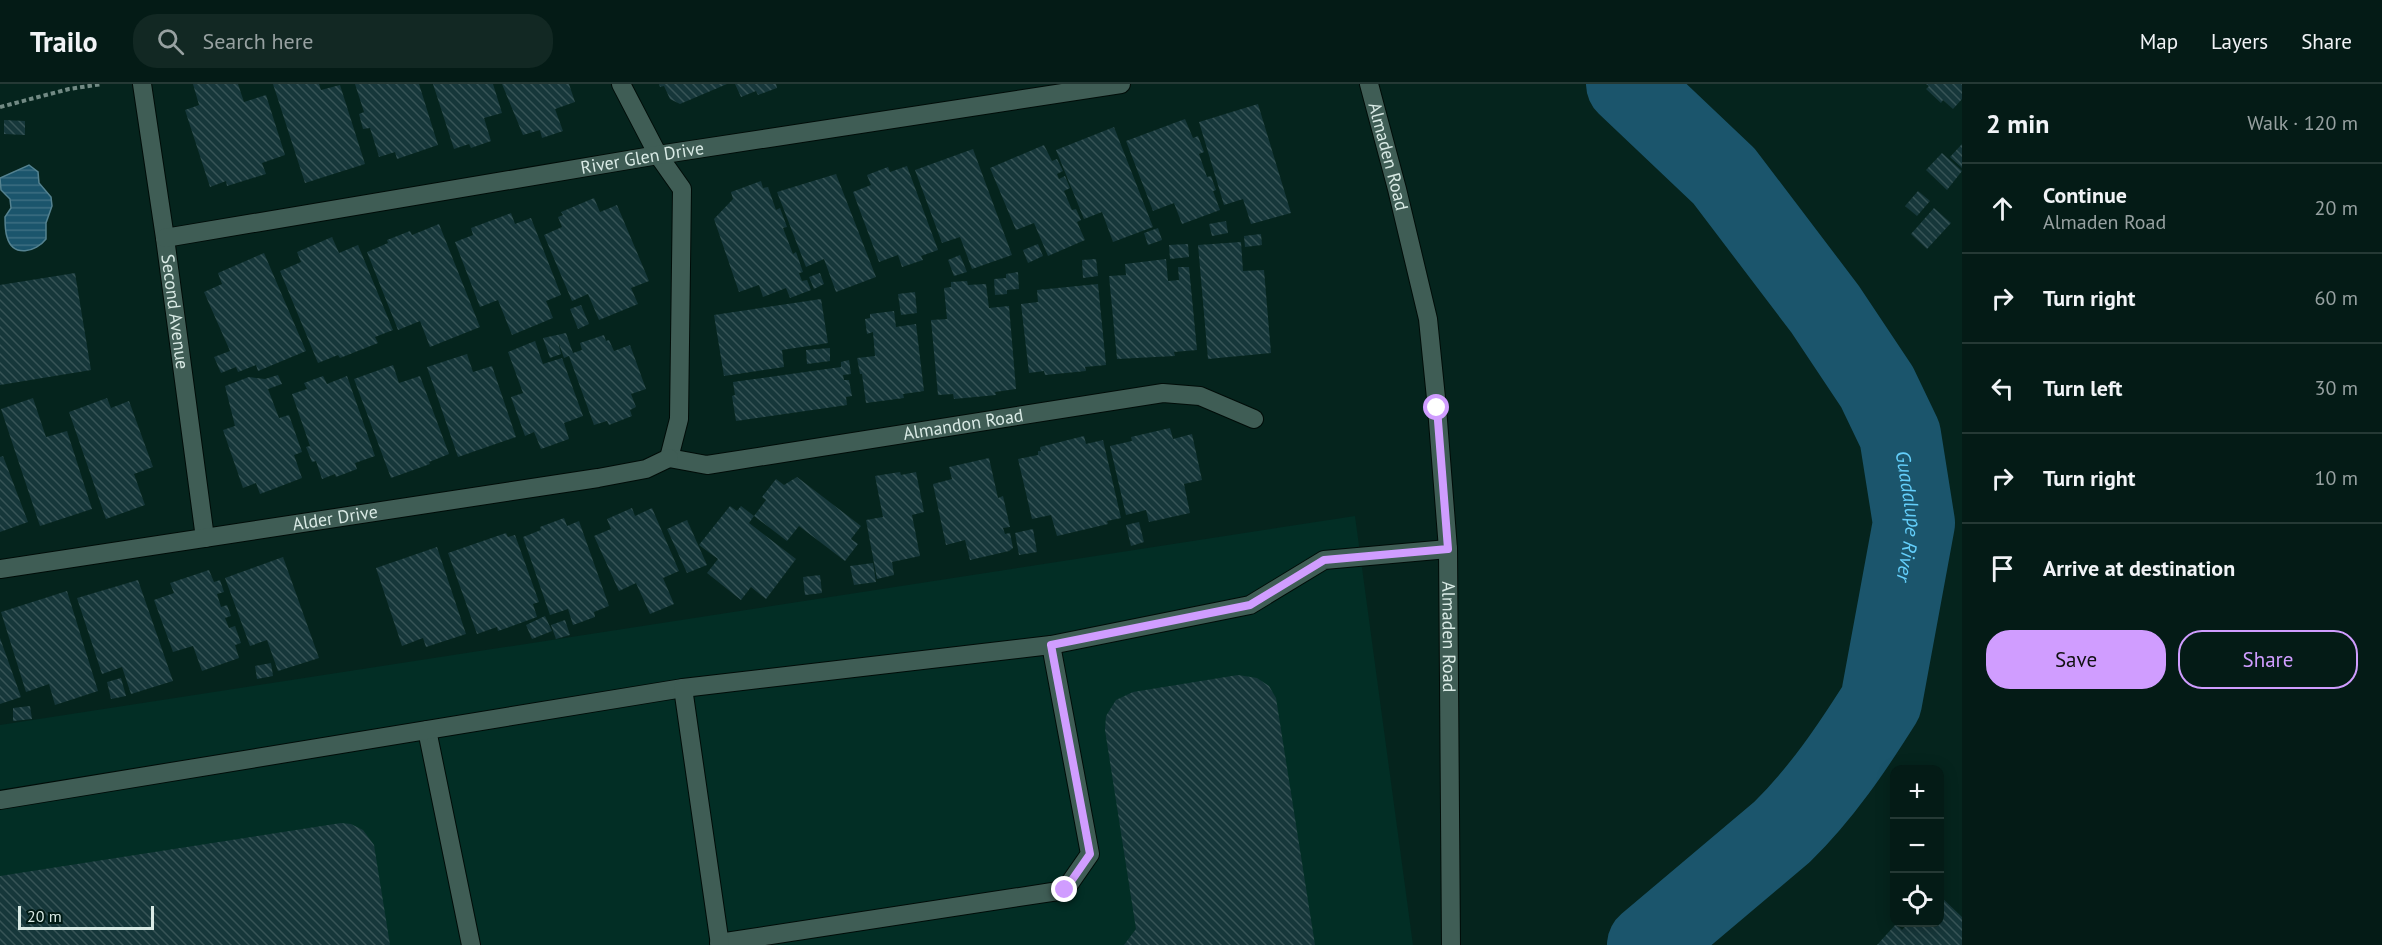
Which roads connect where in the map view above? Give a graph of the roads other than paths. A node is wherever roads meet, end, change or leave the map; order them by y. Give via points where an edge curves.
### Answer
1 (142, 84) edge
2 (621, 84) edge
3 (1121, 84) edge
4 (1369, 84) edge
5 (658, 155) junction
6 (165, 238) junction
7 (1254, 419) dead end
8 (669, 458) junction
9 (205, 538) junction
10 (1448, 549) junction
11 (0, 569) edge
12 (1051, 645) junction
13 (683, 688) junction
14 (427, 730) junction
15 (0, 800) edge
16 (719, 944) edge
17 (471, 945) edge
18 (1451, 945) edge

1 - 6 street, Second Avenue
2 - 5 street
3 - 5 street, River Glen Drive
4 - 10 street, Almaden Road via 1428,320
5 - 6 street, River Glen Drive
5 - 8 street via 682,189 680,419
6 - 9 street, Second Avenue
7 - 8 street, Almandon Road via 1200,396 1163,393 707,465
8 - 9 street, Alder Drive via 646,469 598,478
9 - 11 street, Alder Drive
10 - 12 street via 1324,560 1250,605
10 - 18 street, Almaden Road
12 - 13 street
12 - 16 street via 1090,854 1065,890
13 - 14 street
13 - 16 street
14 - 15 street
14 - 17 street

